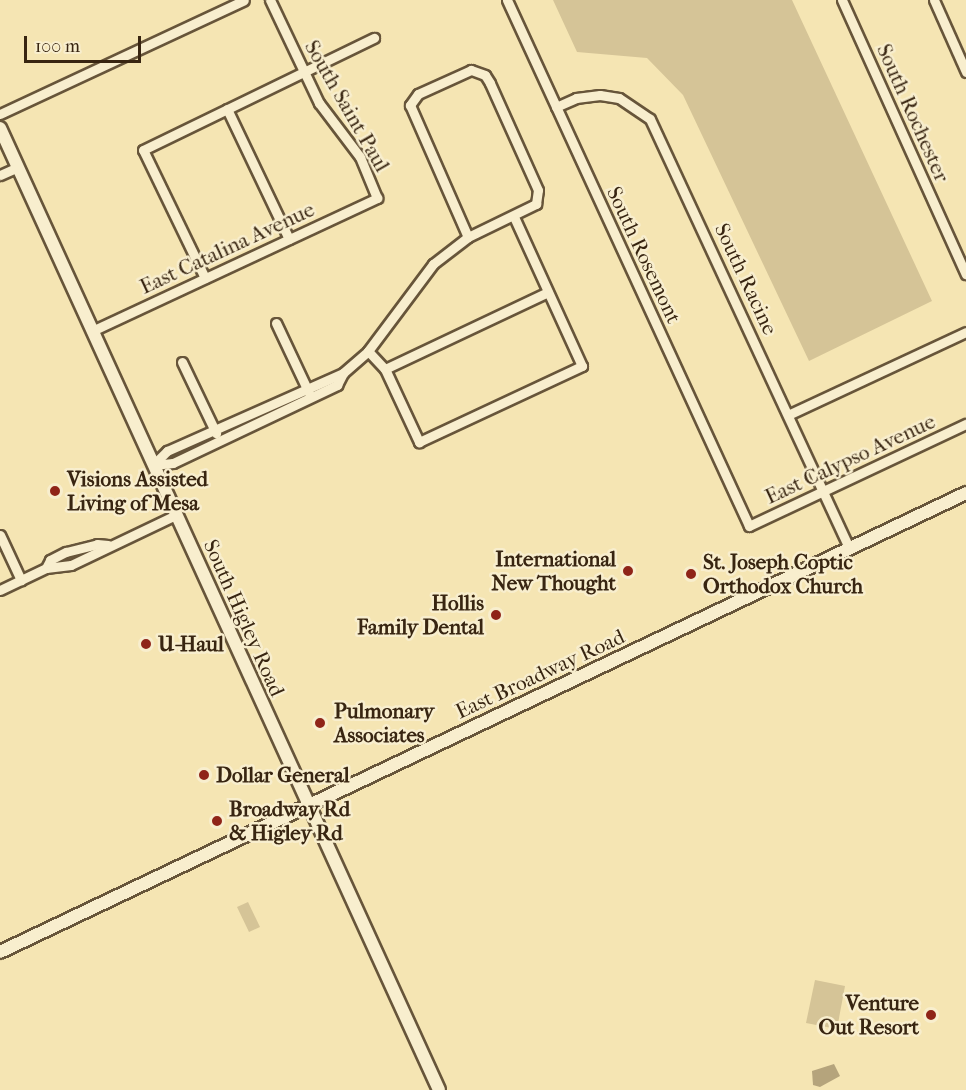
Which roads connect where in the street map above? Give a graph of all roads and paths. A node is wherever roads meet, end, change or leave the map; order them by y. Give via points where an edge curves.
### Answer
1 (244, 0) edge
2 (270, 0) edge
3 (507, 0) edge
4 (842, 0) edge
5 (934, 0) edge
6 (374, 38) dead end
7 (304, 72) junction
8 (966, 72) edge
9 (556, 107) junction
10 (227, 109) junction
11 (0, 114) edge
12 (0, 128) edge
13 (18, 167) junction
14 (0, 175) edge
15 (377, 198) joint
16 (514, 217) junction
17 (468, 237) junction
18 (288, 239) junction
19 (966, 274) edge
20 (205, 278) junction
21 (548, 292) junction
22 (276, 323) dead end
23 (92, 331) junction
24 (966, 332) edge
25 (368, 351) junction
26 (182, 362) dead end
27 (385, 369) junction
28 (343, 373) junction
29 (307, 387) junction
30 (312, 398) junction
31 (788, 415) junction
32 (966, 424) edge
33 (214, 430) junction
34 (219, 441) junction
35 (153, 465) junction
36 (823, 491) junction
37 (966, 493) edge
38 (176, 515) junction
39 (749, 526) joint
40 (0, 535) edge
41 (108, 545) junction
42 (849, 548) junction
43 (46, 568) junction
44 (21, 580) junction
45 (0, 590) edge
46 (308, 805) junction
47 (0, 952) edge
48 (439, 1090) edge

1 - 11 street
2 - 7 street, South Saint Paul
3 - 9 street, South Rosemont
4 - 19 street, South Rochester
5 - 8 street
6 - 7 street
7 - 10 street
7 - 15 street, South Saint Paul via 319,103 360,157
9 - 31 street, South Racine via 576,98 600,95 619,98 650,119
9 - 39 street, South Rosemont
10 - 18 street
10 - 20 street via 143,150
12 - 13 main road, South Higley Road
13 - 14 street
13 - 23 main road, South Higley Road
15 - 18 street, East Catalina Avenue
16 - 17 street
16 - 17 street via 531,209 538,190 485,75 479,70 460,73 418,93 410,110
16 - 21 street
17 - 25 street via 433,264
18 - 20 street, East Catalina Avenue
20 - 23 street, East Catalina Avenue
21 - 27 street
21 - 27 street via 582,366 419,442
22 - 29 street
23 - 35 main road, South Higley Road
24 - 31 street
25 - 27 street
25 - 28 street
26 - 33 street
28 - 29 street
28 - 30 street via 337,385
29 - 30 street
29 - 33 street
30 - 34 street
31 - 36 street, South Racine
32 - 36 street, East Calypso Avenue
33 - 34 street
33 - 35 street via 167,451
34 - 35 street via 173,463
35 - 38 main road, South Higley Road
36 - 39 street, East Calypso Avenue
36 - 42 street, South Racine
37 - 42 main road, East Broadway Road
38 - 41 street
38 - 46 main road, South Higley Road
40 - 44 street
41 - 43 street via 72,565
41 - 43 street via 66,552 50,560
42 - 46 main road, East Broadway Road
43 - 44 street
44 - 45 street
46 - 47 main road, East Broadway Road
46 - 48 main road, South Higley Road

